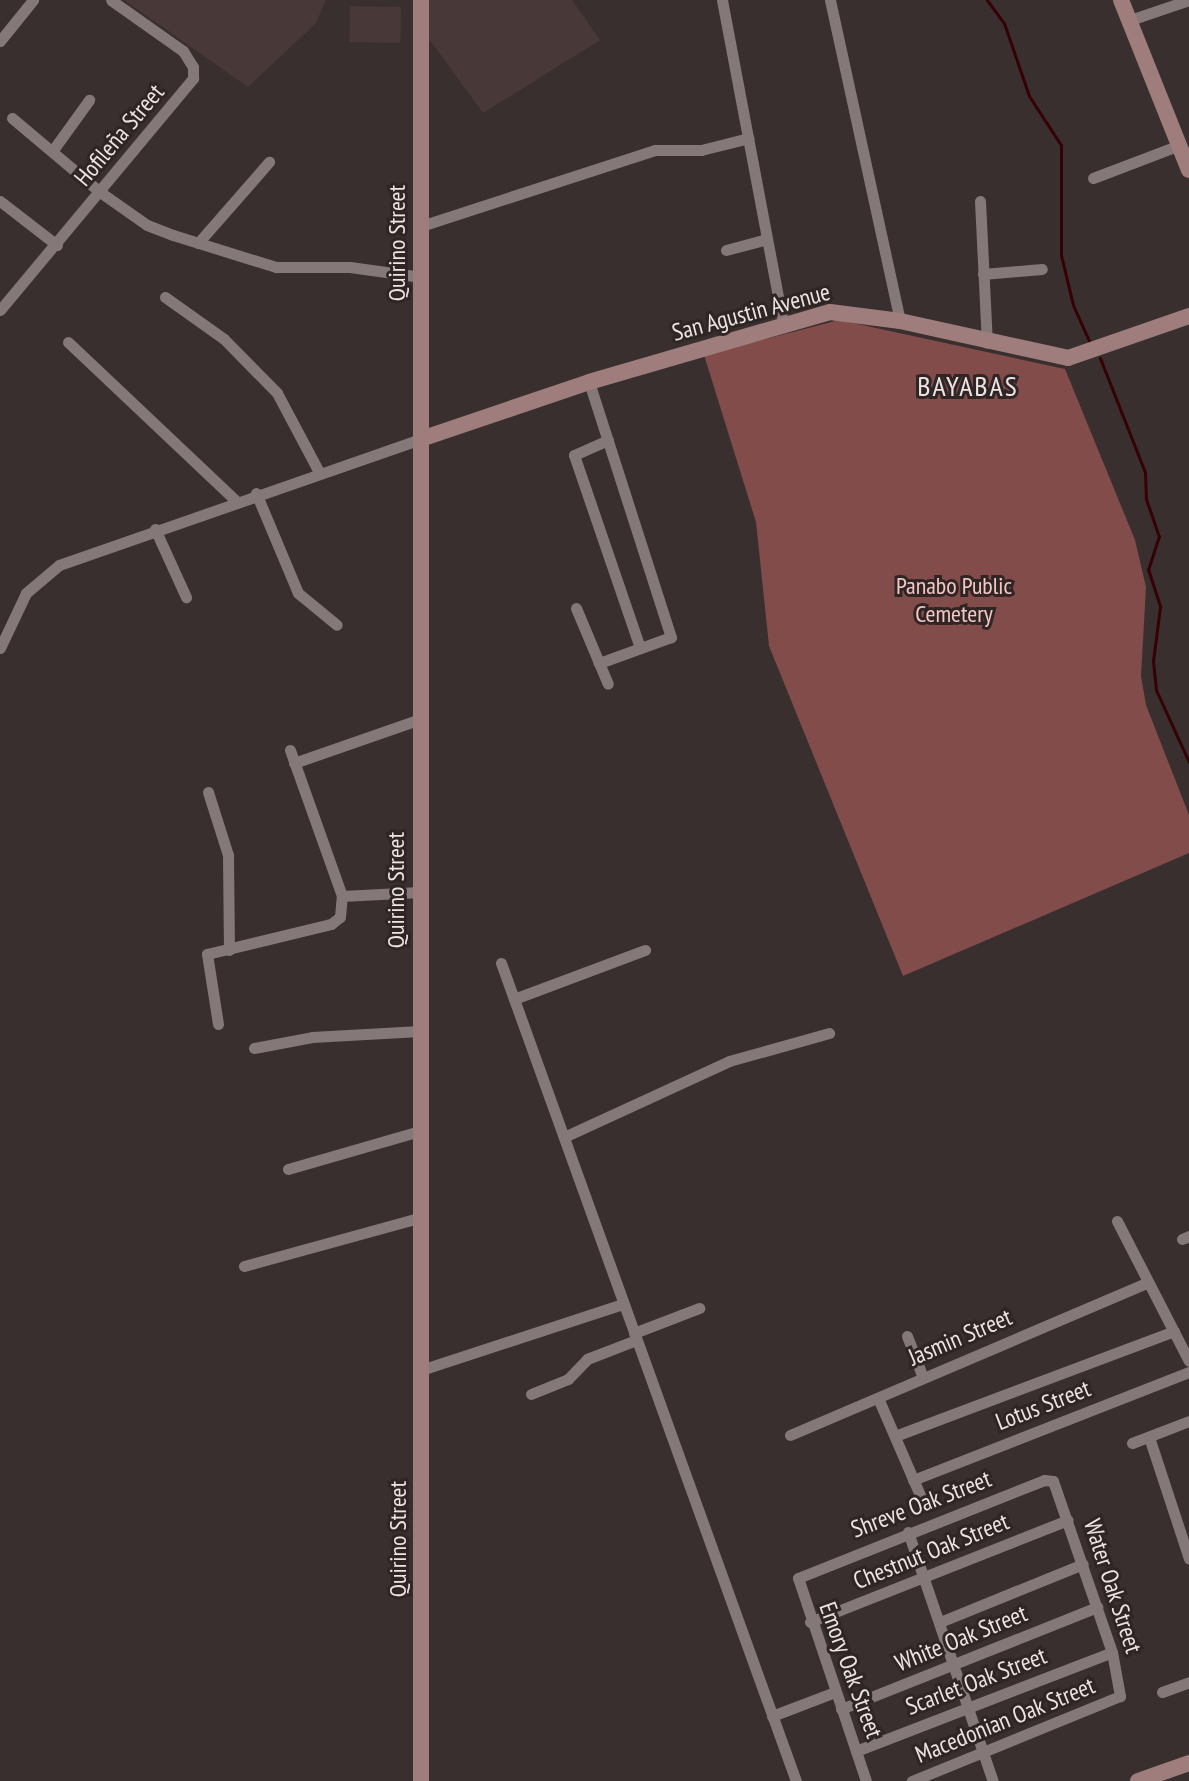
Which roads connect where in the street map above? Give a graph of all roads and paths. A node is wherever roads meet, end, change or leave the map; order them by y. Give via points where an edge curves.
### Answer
1 (33, 0) edge
2 (111, 0) edge
3 (421, 0) edge
4 (722, 0) edge
5 (830, 0) edge
6 (1121, 0) edge
7 (1189, 0) edge
8 (1130, 20) junction
9 (0, 41) edge
10 (89, 100) dead end
11 (12, 118) dead end
12 (749, 138) junction
13 (1180, 145) junction
14 (53, 150) junction
15 (269, 162) dead end
16 (1189, 170) edge
17 (1093, 178) dead end
18 (100, 192) junction
19 (0, 201) edge
20 (980, 201) dead end
21 (421, 226) junction
22 (767, 239) junction
23 (198, 243) junction
24 (57, 245) junction
25 (726, 250) dead end
26 (1042, 269) dead end
27 (983, 274) junction
28 (421, 277) junction
29 (0, 287) edge
30 (12, 297) junction
31 (165, 297) dead end
32 (0, 310) edge
33 (1189, 316) edge
34 (900, 321) junction
35 (783, 324) junction
36 (68, 342) dead end
37 (987, 343) junction
38 (589, 382) junction
39 (421, 439) junction
40 (608, 440) junction
41 (319, 472) junction
42 (256, 493) junction
43 (235, 500) junction
44 (155, 529) junction
45 (186, 597) dead end
46 (576, 608) dead end
47 (337, 625) dead end
48 (0, 648) edge
49 (640, 648) junction
50 (599, 663) junction
51 (608, 684) dead end
52 (420, 719) junction
53 (290, 750) dead end
54 (294, 763) junction
55 (208, 792) dead end
56 (420, 892) junction
57 (342, 896) junction
58 (229, 950) junction
59 (645, 950) dead end
60 (501, 963) dead end
61 (514, 999) junction
62 (218, 1024) dead end
63 (420, 1031) junction
64 (829, 1033) dead end
65 (254, 1048) dead end
66 (420, 1131) junction
67 (564, 1137) junction
68 (288, 1169) dead end
69 (418, 1218) junction
70 (1117, 1221) dead end
71 (244, 1266) dead end
72 (1148, 1282) junction
73 (623, 1304) junction
74 (699, 1308) dead end
75 (1174, 1331) junction
76 (907, 1336) dead end
77 (635, 1337) junction
78 (1189, 1361) edge
79 (421, 1370) junction
80 (1189, 1372) edge
81 (922, 1375) junction
82 (531, 1394) dead end
83 (878, 1398) junction
84 (1189, 1421) edge
85 (790, 1435) dead end
86 (895, 1436) junction
87 (1149, 1437) junction
88 (1132, 1443) dead end
89 (913, 1480) junction
90 (1057, 1485) joint
91 (920, 1495) dead end
92 (1067, 1520) junction
93 (908, 1532) junction
94 (1189, 1559) edge
95 (1083, 1564) junction
96 (800, 1575) joint
97 (924, 1578) junction
98 (1097, 1607) junction
99 (810, 1622) junction
100 (940, 1622) junction
101 (1112, 1652) junction
102 (953, 1664) junction
103 (1189, 1682) edge
104 (835, 1692) junction
105 (1162, 1692) dead end
106 (1115, 1699) joint
107 (968, 1708) junction
108 (841, 1709) junction
109 (772, 1716) junction
110 (856, 1751) junction
111 (983, 1753) junction
112 (1189, 1763) edge
113 (421, 1781) edge
114 (796, 1781) edge
115 (866, 1781) edge
116 (912, 1781) edge
117 (993, 1781) edge
118 (1138, 1781) edge

1 - 9 street
2 - 18 street, Hofileña Street via 183,51 193,78
3 - 21 street, Quirino Street
4 - 12 street
5 - 34 street
6 - 8 street
7 - 8 street
8 - 13 street
10 - 14 street
11 - 14 street
12 - 21 street via 701,150 655,150
12 - 22 street
13 - 16 street
13 - 17 street
14 - 18 street
15 - 23 street
18 - 23 street via 147,225
18 - 24 street, Hofileña Street
19 - 24 street
20 - 27 street
21 - 28 street, Quirino Street
22 - 25 street
22 - 35 street
23 - 28 street via 276,267 320,265
24 - 30 street, Hofileña Street
26 - 27 street
27 - 37 street
28 - 39 street, Quirino Street
29 - 30 street
30 - 32 street, Hofileña Street
31 - 41 street via 224,339 277,393
33 - 37 street, San Agustin Avenue via 1068,358
34 - 35 street, San Agustin Avenue via 840,311
34 - 37 street, San Agustin Avenue
35 - 38 street, San Agustin Avenue
36 - 43 street
38 - 39 street, San Agustin Avenue
38 - 40 street
39 - 41 street
39 - 52 street, Quirino Street
40 - 49 street via 671,637
40 - 49 street via 574,455
41 - 42 street
42 - 43 street
42 - 47 street via 298,593
43 - 44 street
44 - 45 street
44 - 48 street via 47,572 26,593
46 - 50 street
49 - 50 street
50 - 51 street
52 - 54 street
52 - 56 street, Quirino Street
53 - 54 street
54 - 57 street
55 - 58 street via 228,855
56 - 57 street
56 - 63 street, Quirino Street
57 - 58 street via 340,917 331,924
58 - 62 street via 211,952 206,959
59 - 61 street
60 - 61 street
61 - 67 street
63 - 65 street via 312,1037
63 - 66 street, Quirino Street
64 - 67 street via 729,1061
66 - 68 street
66 - 69 street, Quirino Street
67 - 73 street
69 - 71 street
69 - 79 street, Quirino Street
70 - 72 street
72 - 75 street
72 - 81 street, Jasmin Street
73 - 77 street
73 - 79 street
74 - 77 street
75 - 78 street
75 - 86 street
76 - 81 street
77 - 82 street via 587,1359 568,1379
77 - 109 street
79 - 113 street, Quirino Street
80 - 89 street, Lotus Street
81 - 83 street, Jasmin Street
83 - 85 street, Jasmin Street
83 - 86 street
84 - 87 street
86 - 89 street
87 - 88 street
87 - 94 street
89 - 91 street
90 - 92 street, Water Oak Street
90 - 93 street, Shreve Oak Street via 1044,1480
92 - 95 street, Water Oak Street
92 - 97 street, Chestnut Oak Street
93 - 96 street, Shreve Oak Street
93 - 97 street
95 - 98 street, Water Oak Street
95 - 100 street
96 - 99 street, Emory Oak Street via 797,1583
97 - 99 street, Chestnut Oak Street
97 - 100 street
98 - 101 street, Water Oak Street
98 - 102 street, White Oak Street
99 - 104 street, Emory Oak Street
100 - 102 street
101 - 106 street, Water Oak Street via 1122,1686
101 - 107 street, Scarlet Oak Street
102 - 107 street
102 - 108 street, White Oak Street
103 - 105 street
104 - 108 street, Emory Oak Street
104 - 109 street
106 - 111 street, Macedonian Oak Street
107 - 110 street, Scarlet Oak Street
107 - 111 street
108 - 110 street, Emory Oak Street
109 - 114 street
110 - 115 street, Emory Oak Street
111 - 116 street, Macedonian Oak Street
111 - 117 street
112 - 118 street

